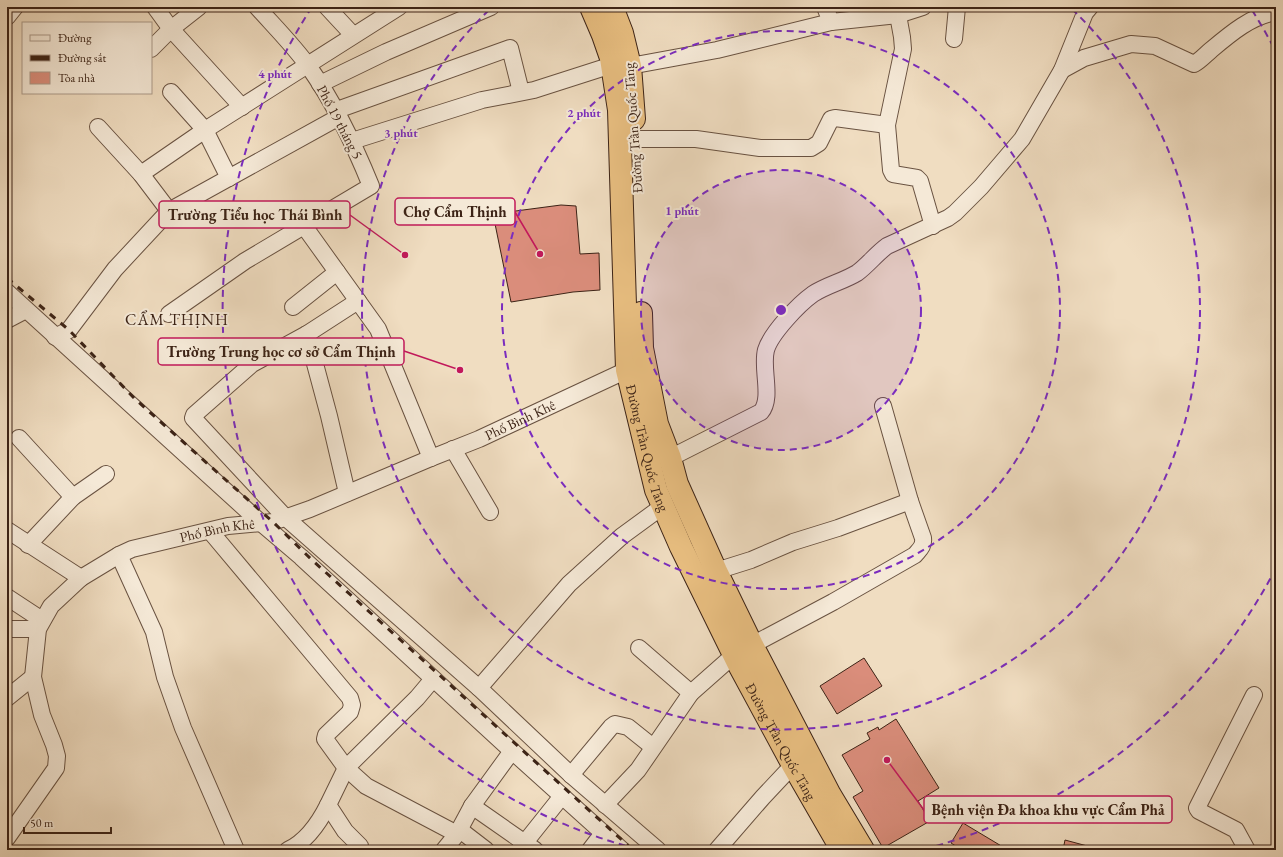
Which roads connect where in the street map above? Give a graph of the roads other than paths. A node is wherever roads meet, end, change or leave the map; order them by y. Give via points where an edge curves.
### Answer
1 (15, 7) edge
2 (155, 7) edge
3 (199, 7) edge
4 (257, 7) edge
5 (327, 7) edge
6 (399, 7) edge
7 (491, 7) edge
8 (591, 7) edge
9 (612, 7) edge
10 (922, 7) edge
11 (957, 7) edge
12 (1090, 7) edge
13 (1276, 12) edge
14 (828, 14) edge
15 (898, 15) junction
16 (7, 17) edge
17 (172, 29) junction
18 (353, 35) junction
19 (954, 40) dead end
20 (152, 48) edge
21 (621, 65) junction
22 (308, 66) junction
23 (1062, 70) junction
24 (320, 84) junction
25 (171, 92) dead end
26 (521, 92) junction
27 (242, 107) junction
28 (338, 114) junction
29 (887, 125) junction
30 (98, 127) dead end
31 (205, 130) junction
32 (635, 139) junction
33 (352, 141) junction
34 (141, 174) junction
35 (229, 178) junction
36 (169, 210) junction
37 (304, 226) junction
38 (933, 226) junction
39 (631, 232) junction
40 (337, 272) junction
41 (7, 292) edge
42 (358, 301) junction
43 (293, 307) dead end
44 (26, 310) junction
45 (169, 314) dead end
46 (7, 320) edge
47 (307, 334) junction
48 (55, 337) junction
49 (627, 370) junction
50 (883, 406) dead end
51 (19, 438) dead end
52 (453, 449) junction
53 (431, 458) junction
54 (670, 458) junction
55 (106, 474) dead end
56 (347, 493) junction
57 (73, 497) junction
58 (910, 501) junction
59 (663, 506) junction
60 (490, 512) dead end
61 (285, 517) junction
62 (261, 523) junction
63 (7, 530) edge
64 (210, 531) junction
65 (28, 545) junction
66 (119, 555) junction
67 (716, 571) junction
68 (81, 578) junction
69 (7, 597) edge
70 (40, 624) junction
71 (7, 629) edge
72 (639, 648) dead end
73 (743, 650) junction
74 (33, 677) junction
75 (433, 679) junction
76 (479, 688) junction
77 (691, 693) junction
78 (1254, 695) dead end
79 (7, 698) edge
80 (653, 747) junction
81 (512, 751) junction
82 (793, 765) junction
83 (346, 768) junction
84 (571, 775) junction
85 (562, 796) junction
86 (328, 805) junction
87 (604, 805) junction
88 (472, 806) junction
89 (10, 829) edge
90 (458, 832) junction
91 (603, 833) junction
92 (526, 848) edge
93 (236, 850) edge
94 (288, 850) edge
95 (360, 850) edge
96 (444, 850) edge
97 (486, 850) edge
98 (590, 850) edge
99 (622, 850) edge
100 (658, 850) edge
101 (717, 850) edge
102 (842, 850) edge
103 (863, 850) edge
104 (1248, 850) edge

1 - 16 street
2 - 17 street
3 - 17 street
4 - 22 street, Phố 19 tháng 5
5 - 18 street
6 - 18 street
7 - 24 street via 386,52
8 - 21 highway, Đường Trần Quốc Tảng via 603,35
9 - 21 highway, Đường Trần Quốc Tảng via 622,33
10 - 15 street
11 - 19 street
12 - 23 street via 1085,13
13 - 23 street via 1266,14 1234,31 1194,64 1155,46 1131,44 1084,58
14 - 15 street
14 - 21 street via 717,50
15 - 29 street via 903,49
17 - 20 street
17 - 27 street
18 - 22 street
21 - 26 street
21 - 32 highway, Đường Trần Quốc Tảng
21 - 39 highway, Đường Trần Quốc Tảng via 620,110
22 - 24 street, Phố 19 tháng 5
22 - 27 street
23 - 38 street via 1022,139 955,213
24 - 28 street, Phố 19 tháng 5
25 - 31 street
26 - 28 street via 510,48
26 - 33 street via 482,100
27 - 31 street
28 - 33 street, Phố 19 tháng 5
28 - 35 street
29 - 32 street via 831,119 819,143 811,148 760,148 696,139
29 - 38 street via 890,170 893,174 917,178
30 - 34 street
31 - 34 street
31 - 35 street
32 - 39 highway, Đường Trần Quốc Tảng
33 - 37 street, Phố 19 tháng 5 via 371,186
34 - 36 street
35 - 36 street
36 - 48 street via 115,269 69,330
37 - 40 street
37 - 45 street via 245,261
38 - 54 street via 887,246 856,273 813,294 794,311 766,349 766,404 761,412
39 - 49 highway, Đường Trần Quốc Tảng
39 - 54 highway, Đường Trần Quốc Tảng via 642,348 657,424
40 - 42 street
40 - 43 street
41 - 44 street
42 - 47 street
42 - 53 street via 378,329
44 - 46 street
44 - 48 street
47 - 56 street
47 - 61 street via 252,364 193,416
48 - 62 street
49 - 52 street, Phố Bình Khê
49 - 59 highway, Đường Trần Quốc Tảng via 656,490
50 - 58 street
51 - 57 street
52 - 53 street, Phố Bình Khê
52 - 60 street
53 - 56 street, Phố Bình Khê
54 - 67 highway, Đường Trần Quốc Tảng via 678,484
55 - 57 street
56 - 61 street, Phố Bình Khê
57 - 65 street
58 - 67 street
58 - 73 street via 923,543 915,555
59 - 73 highway, Đường Trần Quốc Tảng via 681,547
59 - 76 street via 622,536 568,584
61 - 62 street, Phố Bình Khê
61 - 76 street
62 - 64 street, Phố Bình Khê via 228,526
62 - 75 street
63 - 65 street
64 - 66 street, Phố Bình Khê via 132,549
64 - 83 street via 350,698 350,712 325,739
65 - 68 street
66 - 68 street, Phố Bình Khê
66 - 93 street via 154,632 165,677 186,734
67 - 73 highway, Đường Trần Quốc Tảng
68 - 70 street, Phố Bình Khê via 51,606
69 - 70 street
70 - 71 street
70 - 74 street, Phố Bình Khê
72 - 77 street
73 - 77 street
73 - 82 highway, Đường Trần Quốc Tảng
73 - 103 highway, Đường Trần Quốc Tảng
74 - 79 street
74 - 89 street, Phố Bình Khê via 42,715 54,744 56,768
75 - 81 street
75 - 83 street
76 - 84 street
77 - 80 street
78 - 104 street via 1197,808 1236,830
80 - 84 street via 628,727 615,724
80 - 87 street via 638,770
81 - 85 street
81 - 88 street
82 - 101 street
82 - 102 highway, Đường Trần Quốc Tảng
83 - 86 street
83 - 90 street via 366,786
84 - 87 street
85 - 91 street
85 - 92 street
86 - 94 street via 314,830
86 - 95 street via 360,846
87 - 100 street
88 - 90 street
88 - 92 street
90 - 96 street
90 - 97 street
91 - 98 street
91 - 99 street

